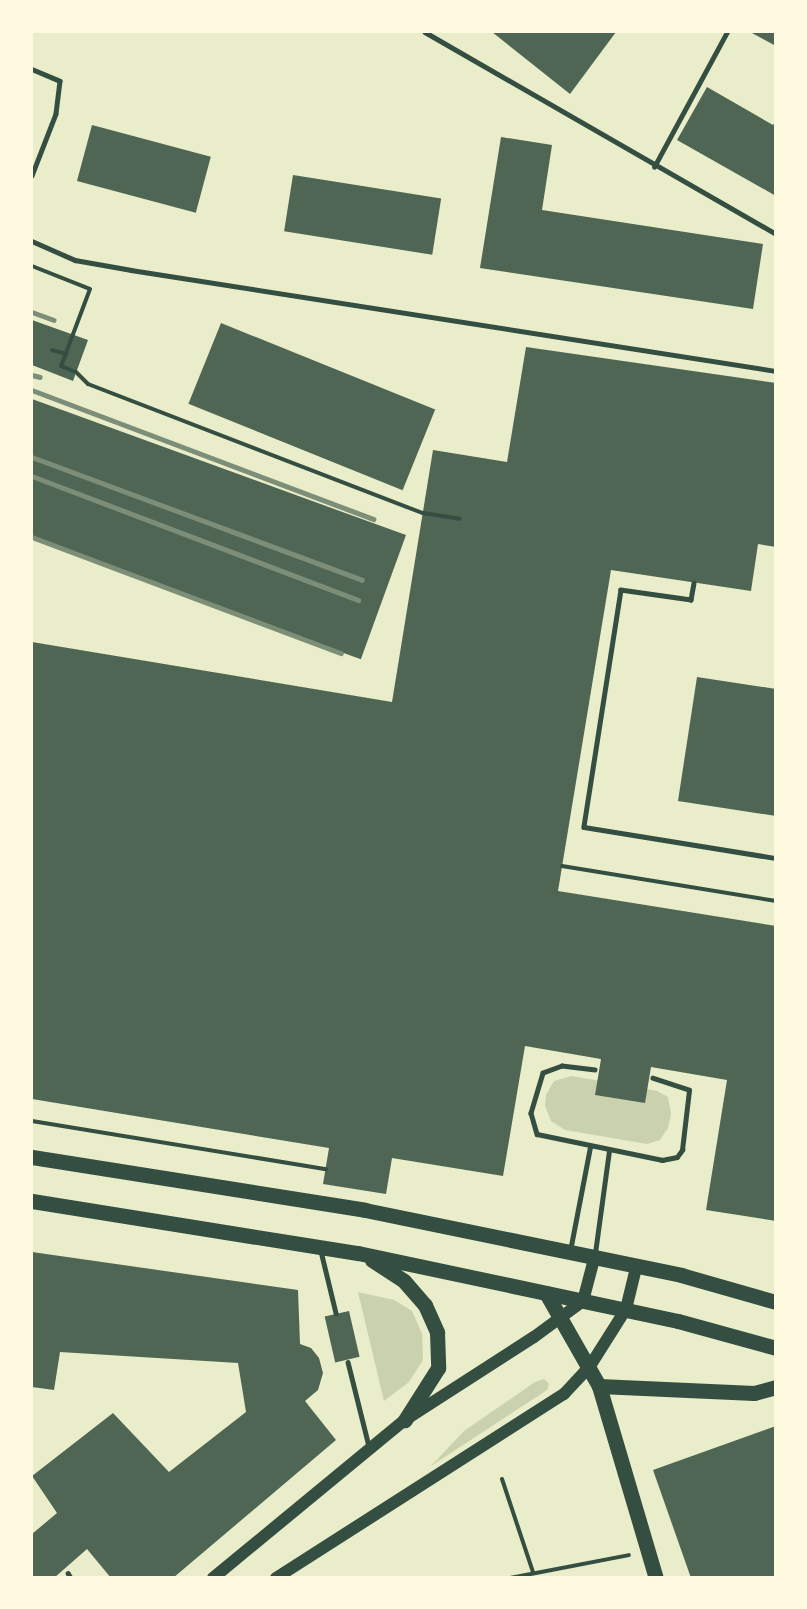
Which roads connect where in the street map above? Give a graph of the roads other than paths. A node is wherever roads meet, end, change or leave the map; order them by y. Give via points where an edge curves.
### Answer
1 (425, 32) edge
2 (726, 32) edge
3 (32, 69) edge
4 (654, 167) junction
5 (32, 176) edge
6 (776, 234) edge
7 (32, 241) edge
8 (776, 371) edge
9 (694, 583) dead end
10 (776, 858) edge
11 (595, 1070) dead end
12 (653, 1078) dead end
13 (590, 1147) junction
14 (609, 1151) junction
15 (32, 1157) edge
16 (32, 1201) edge
17 (320, 1247) junction
18 (358, 1253) junction
19 (570, 1254) junction
20 (594, 1259) junction
21 (636, 1268) junction
22 (546, 1293) junction
23 (583, 1300) junction
24 (776, 1302) edge
25 (626, 1310) junction
26 (336, 1313) dead end
27 (560, 1317) junction
28 (776, 1348) edge
29 (348, 1362) dead end
30 (590, 1366) junction
31 (599, 1386) junction
32 (776, 1387) edge
33 (405, 1420) junction
34 (370, 1449) junction
35 (213, 1578) edge
36 (276, 1578) edge
37 (656, 1578) edge

1 - 4 lane
2 - 4 lane
3 - 5 lane via 60,81 56,114
4 - 6 lane
7 - 8 lane via 75,260 131,270
9 - 10 lane via 691,600 621,590 584,827
11 - 13 lane via 551,1067 539,1081 531,1113 537,1134
12 - 14 lane via 689,1090 682,1150 677,1157 663,1160
13 - 14 lane
13 - 19 lane
14 - 20 lane
15 - 19 main road via 365,1210
16 - 17 main road
17 - 18 main road
17 - 26 lane
18 - 22 main road
18 - 33 main road via 405,1281 425,1305 437,1332 438,1368
19 - 20 main road
20 - 21 main road
20 - 23 main road
21 - 24 main road via 681,1275
21 - 25 main road
22 - 23 main road
22 - 27 main road
23 - 25 main road
23 - 27 main road
25 - 28 main road
25 - 30 main road
27 - 30 main road
27 - 33 main road
29 - 34 lane
30 - 31 main road
30 - 36 main road via 564,1394
31 - 32 main road via 754,1393
31 - 37 main road
33 - 34 main road
34 - 35 main road

